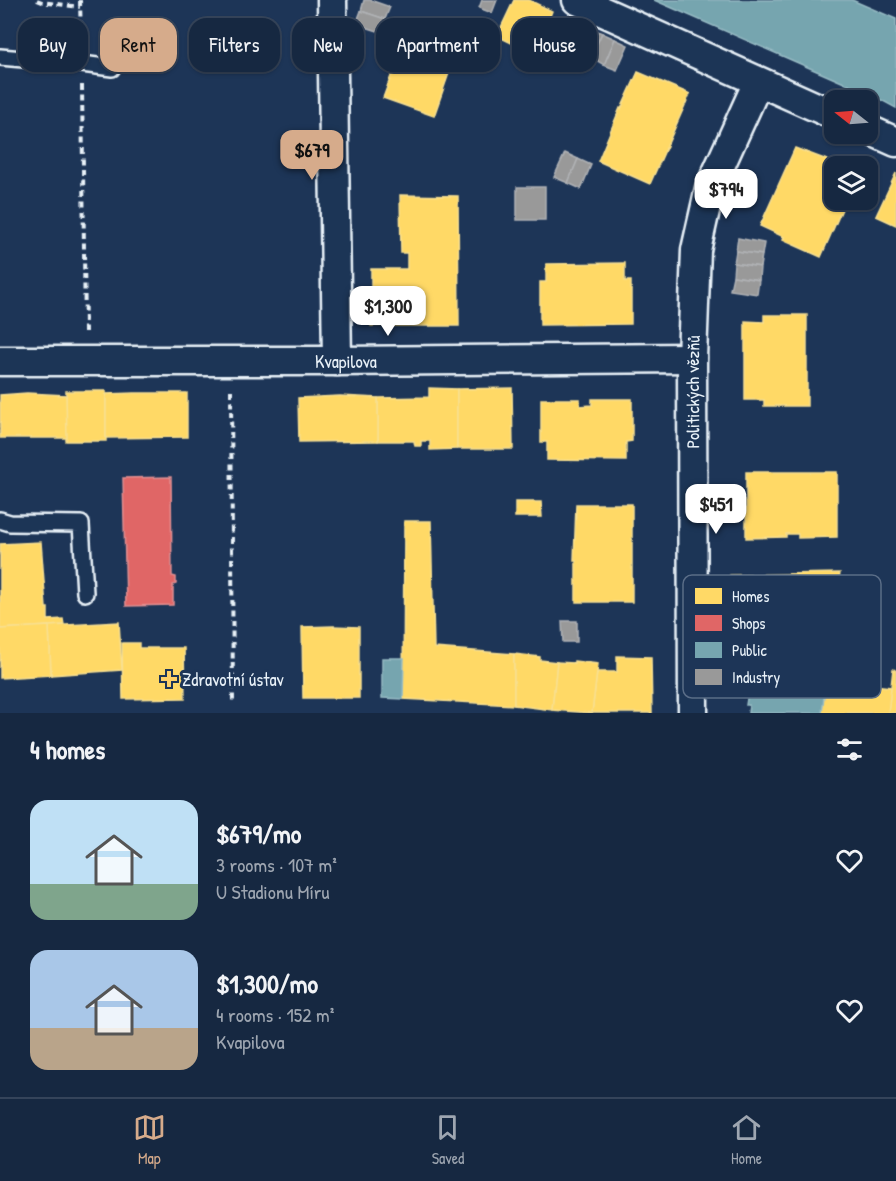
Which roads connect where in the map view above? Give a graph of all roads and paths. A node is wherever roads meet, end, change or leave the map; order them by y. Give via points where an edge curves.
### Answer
1 (37, 0) edge
2 (80, 0) edge
3 (332, 0) edge
4 (577, 0) edge
5 (80, 7) junction
6 (80, 18) edge
7 (0, 57) edge
8 (18, 59) edge
9 (82, 72) edge
10 (758, 82) junction
11 (824, 111) edge
12 (878, 134) edge
13 (896, 142) edge
14 (85, 344) dead end
15 (692, 358) junction
16 (0, 361) edge
17 (338, 361) junction
18 (231, 386) dead end
19 (0, 520) edge
20 (693, 575) edge
21 (85, 593) dead end
22 (693, 698) edge
23 (233, 704) dead end
24 (693, 713) edge

1 - 5 path
2 - 5 path
3 - 17 street
4 - 10 street
5 - 6 path
7 - 8 lane
9 - 14 path
10 - 11 street
10 - 15 street, Politických vězňů via 705,208 696,250
12 - 13 street
15 - 17 street, Kvapilova
15 - 20 street, Politických vězňů
16 - 17 street, Kvapilova
18 - 23 path
19 - 21 lane via 81,524
22 - 24 street, Politických vězňů

